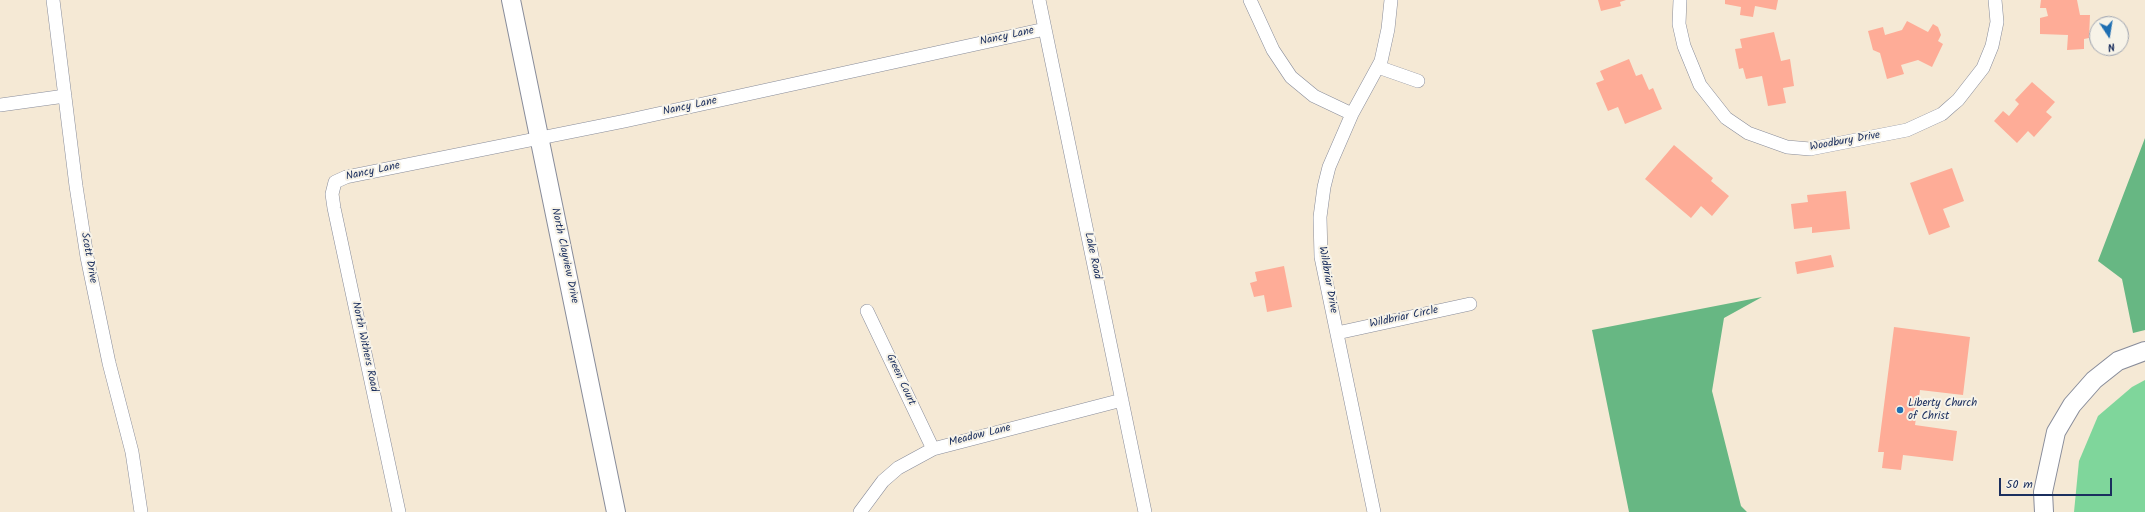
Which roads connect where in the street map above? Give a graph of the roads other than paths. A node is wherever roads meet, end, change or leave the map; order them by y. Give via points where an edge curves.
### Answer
1 (53, 0) edge
2 (511, 0) edge
3 (1039, 0) edge
4 (1250, 0) edge
5 (1391, 0) edge
6 (1680, 0) edge
7 (1995, 0) edge
8 (1045, 29) junction
9 (1378, 66) junction
10 (1418, 81) dead end
11 (65, 96) junction
12 (0, 105) edge
13 (1352, 114) junction
14 (540, 139) junction
15 (335, 182) joint
16 (1470, 304) dead end
17 (867, 311) dead end
18 (1337, 333) junction
19 (2145, 350) edge
20 (1122, 400) junction
21 (933, 449) junction
22 (142, 512) edge
23 (399, 512) edge
24 (616, 512) edge
25 (860, 512) edge
26 (1144, 512) edge
27 (1374, 512) edge
28 (2044, 512) edge

1 - 11 street, Scott Drive
2 - 14 street, North Clayview Drive
3 - 8 street, Lake Road
4 - 13 street via 1263,33 1292,77 1314,96
5 - 9 street, Wildbriar Drive via 1388,29
6 - 7 street, Woodbury Drive via 1679,24 1684,46 1700,85 1726,118 1748,133 1787,147 1810,149 1907,130 1942,114 1958,100 1982,68 1992,46 1997,22
8 - 14 street, Nancy Lane
8 - 20 street, Lake Road
9 - 10 street
9 - 13 street, Wildbriar Drive
11 - 12 street
11 - 22 street, Scott Drive via 87,257 109,363 132,452
13 - 18 street, Wildbriar Drive via 1329,167 1320,216 1321,257
14 - 15 street, Nancy Lane via 346,177
14 - 24 street, North Clayview Drive
15 - 23 street, North Withers Road via 332,194 334,208
16 - 18 street, Wildbriar Circle
17 - 21 street, Green Court
18 - 27 street, Wildbriar Drive
19 - 28 street via 2118,361 2094,380 2072,405 2056,432 2043,492
20 - 21 street, Meadow Lane
20 - 26 street, Lake Road
21 - 25 street, Meadow Lane via 898,468 883,481

